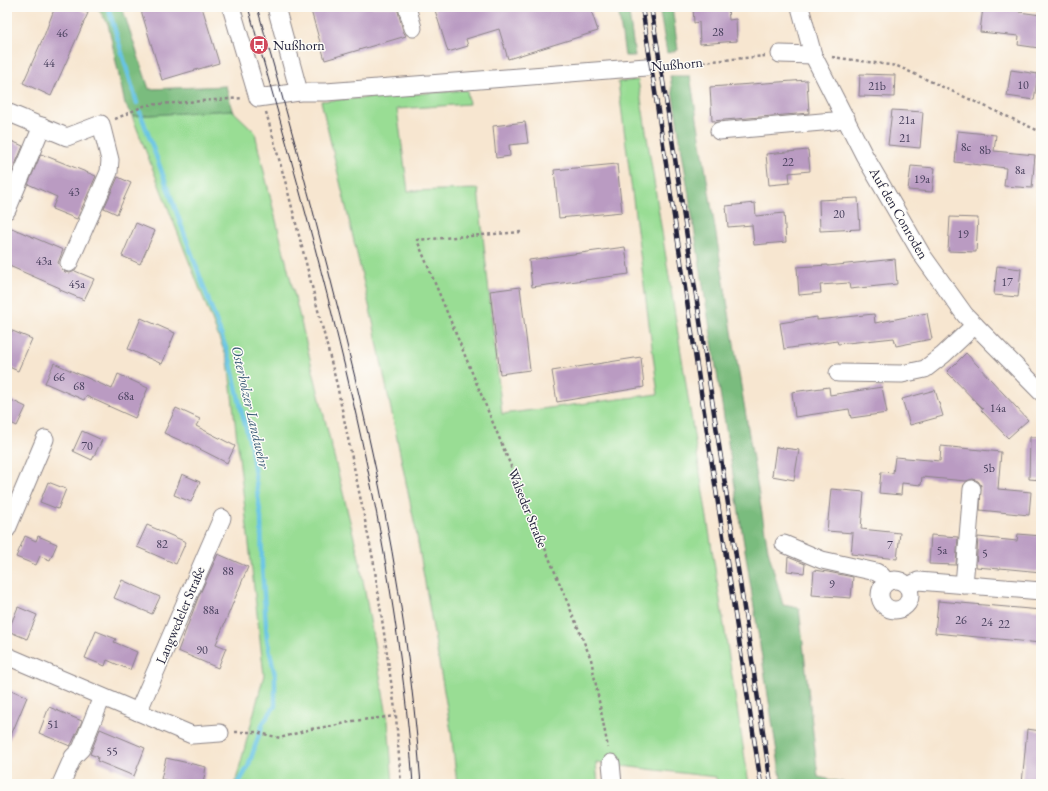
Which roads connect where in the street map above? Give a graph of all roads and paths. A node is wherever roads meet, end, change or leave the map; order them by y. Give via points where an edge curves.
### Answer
1 (231, 7) edge
2 (276, 7) edge
3 (407, 7) edge
4 (800, 7) edge
5 (413, 28) dead end
6 (780, 54) joint
7 (813, 55) junction
8 (646, 67) joint
9 (299, 92) junction
10 (258, 98) junction
11 (7, 112) edge
12 (846, 118) junction
13 (101, 124) junction
14 (42, 126) junction
15 (719, 131) dead end
16 (1041, 132) edge
17 (7, 210) edge
18 (521, 232) dead end
19 (70, 263) dead end
20 (975, 325) junction
21 (838, 373) dead end
22 (1041, 392) edge
23 (45, 439) dead end
24 (972, 489) dead end
25 (222, 518) dead end
26 (7, 529) edge
27 (784, 544) dead end
28 (886, 582) junction
29 (964, 584) junction
30 (908, 586) junction
31 (1041, 591) edge
32 (7, 656) edge
33 (102, 697) junction
34 (138, 712) junction
35 (396, 716) junction
36 (220, 733) joint
37 (610, 763) joint
38 (61, 784) edge
39 (401, 784) edge
40 (613, 784) edge

1 - 10 street
2 - 9 street
3 - 5 street
4 - 7 street, Auf den Conroden
6 - 7 street
6 - 8 path, Nußhorn
7 - 12 street, Auf den Conroden
7 - 16 path via 897,66
8 - 9 street, Nußhorn
9 - 10 street, Nußhorn
10 - 13 path via 146,105
10 - 35 path via 266,112 288,188 337,385 374,564
11 - 14 street
12 - 15 street
12 - 20 street, Auf den Conroden via 864,155 922,255
13 - 14 street via 67,137
13 - 19 street via 110,160 109,172
14 - 17 street
18 - 37 path, Walseder Straße via 417,240 591,659
20 - 21 street via 925,369 902,374
20 - 22 street, Auf den Conroden
23 - 26 street
24 - 29 street
25 - 34 street, Langwedeler Straße
27 - 28 street via 822,560 876,572 881,574
28 - 30 street via 898,580
28 - 30 street via 879,591 881,603 891,610 903,608 907,604 910,598
29 - 30 street via 918,581
29 - 31 street
32 - 33 street
33 - 34 street
33 - 38 street via 81,749 73,757
34 - 36 street via 192,735
35 - 36 path via 354,720 280,738 256,732
35 - 39 path
37 - 40 street

